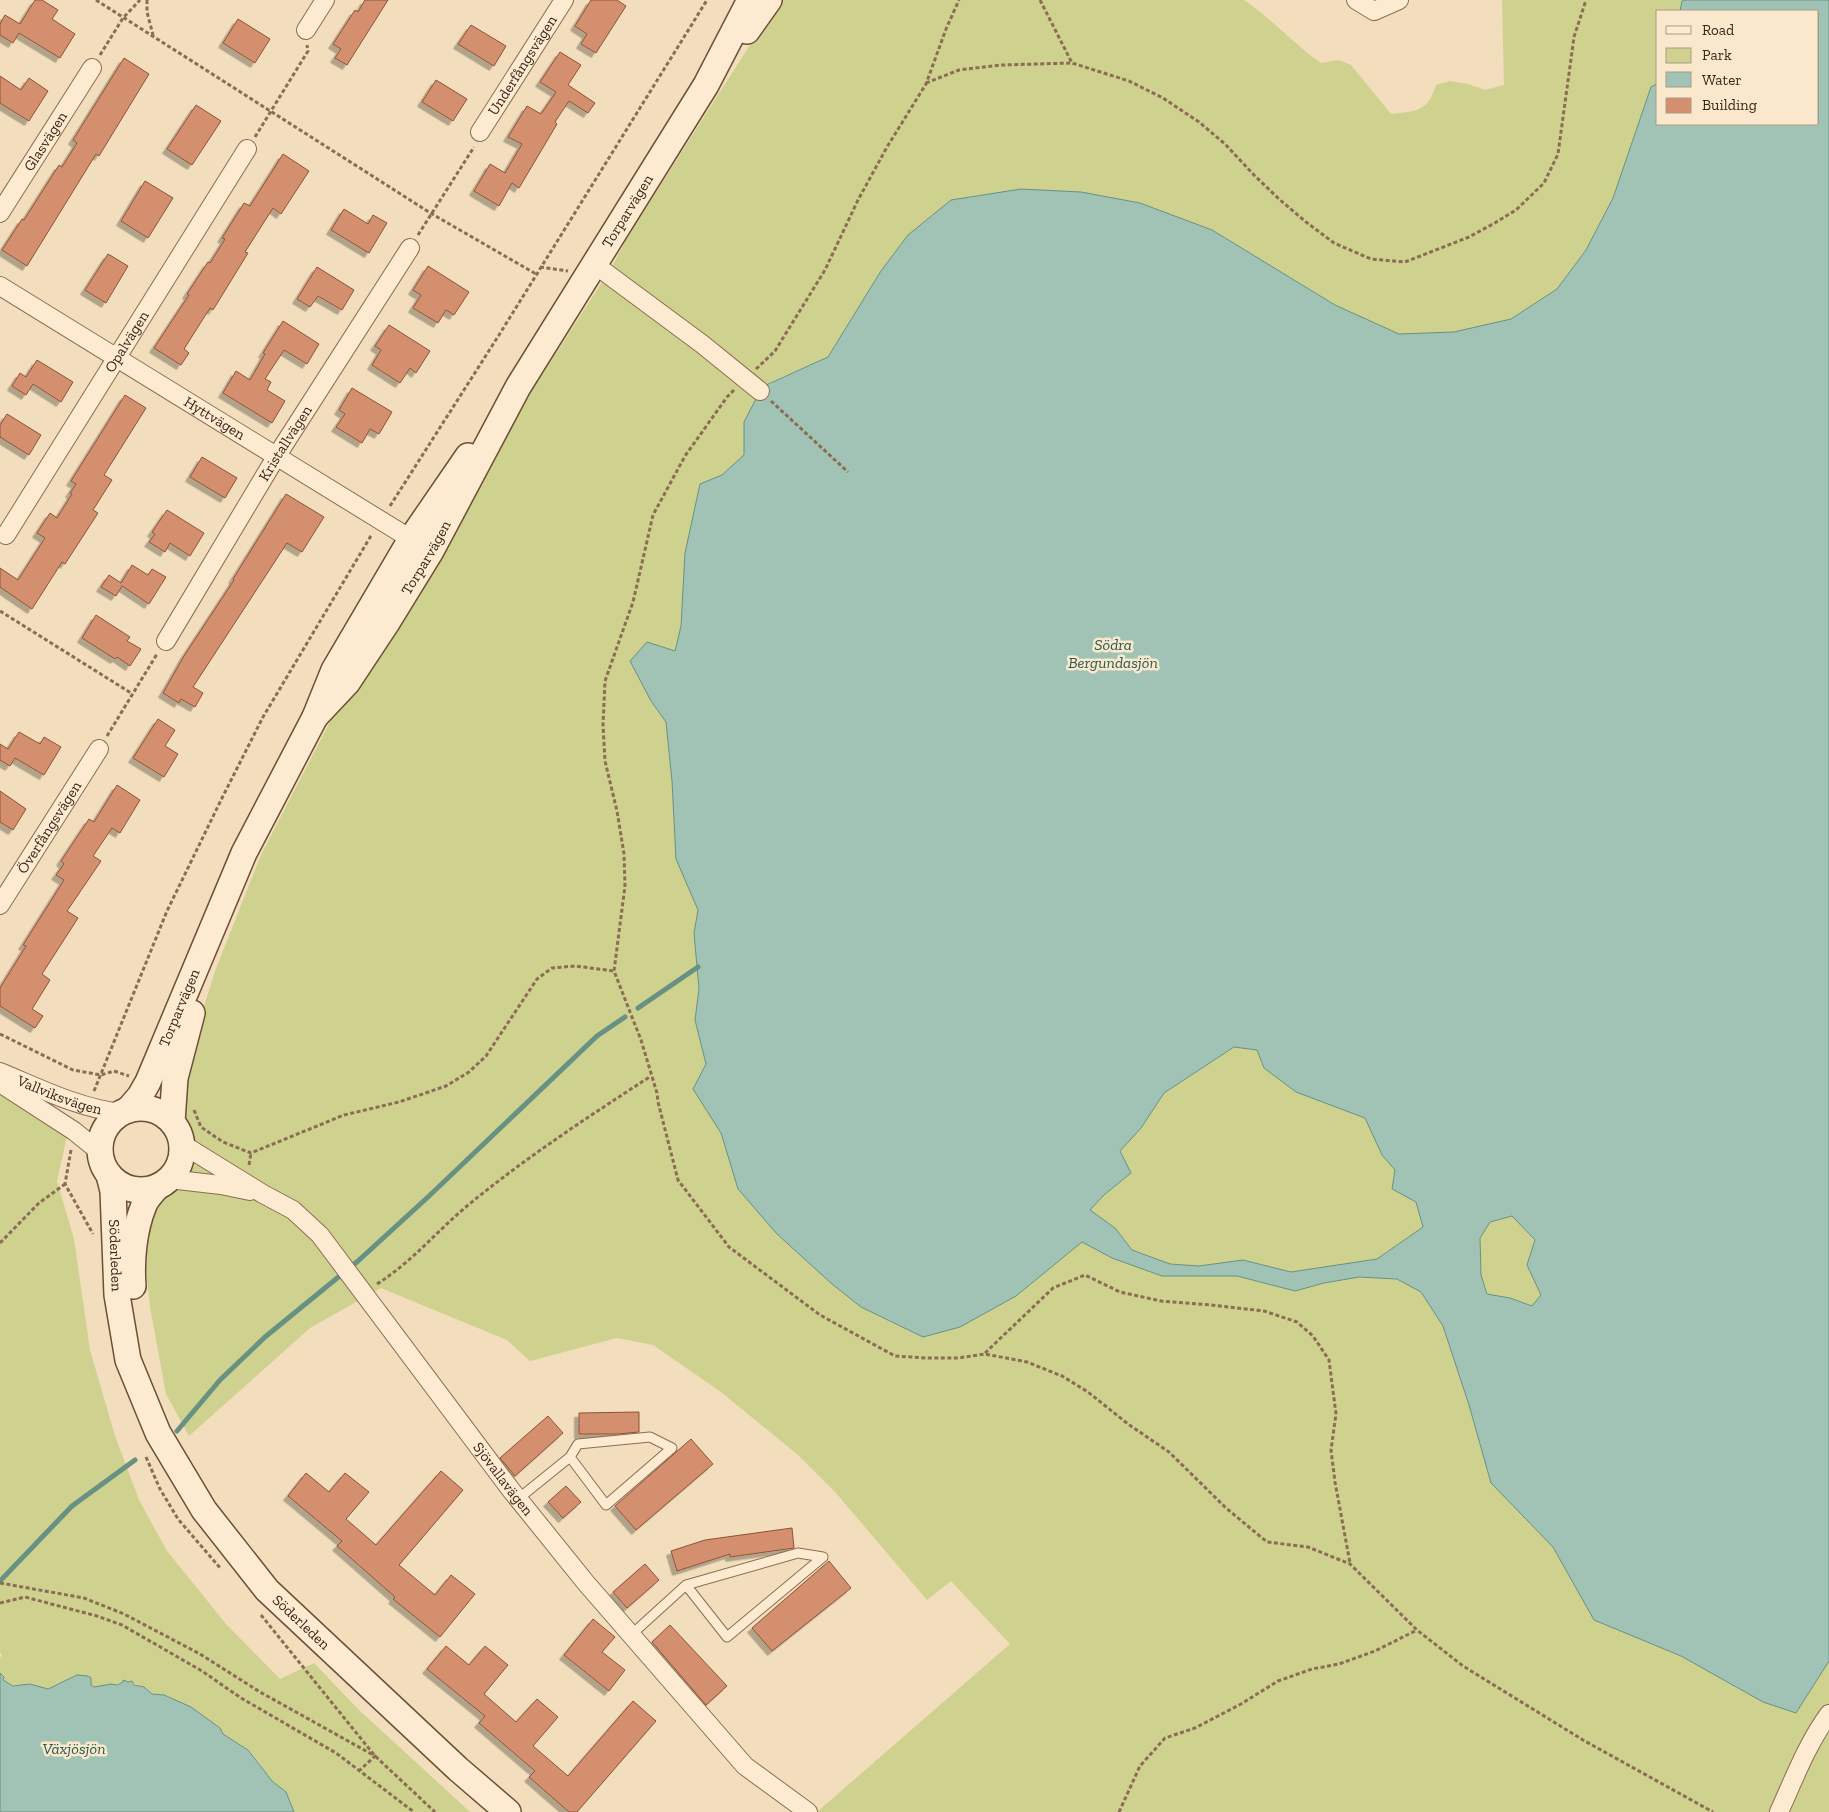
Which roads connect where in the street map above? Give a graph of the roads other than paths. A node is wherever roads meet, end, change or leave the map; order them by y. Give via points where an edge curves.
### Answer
1 (324, 0) edge
2 (564, 0) edge
3 (750, 0) edge
4 (770, 0) edge
5 (1356, 0) edge
6 (1399, 0) edge
7 (306, 30) road end
8 (92, 68) road end
9 (706, 85) junction
10 (480, 132) road end
11 (247, 149) road end
12 (0, 213) edge
13 (410, 248) road end
14 (594, 264) junction
15 (0, 286) edge
16 (117, 358) junction
17 (760, 391) road end
18 (276, 457) junction
19 (6, 535) dead end
20 (421, 545) junction
21 (166, 641) road end
22 (99, 749) road end
23 (224, 900) junction
24 (0, 905) edge
25 (0, 1072) edge
26 (0, 1083) edge
27 (124, 1112) junction
28 (172, 1122) junction
29 (182, 1144) junction
30 (100, 1152) junction
31 (109, 1175) junction
32 (163, 1183) junction
33 (263, 1194) junction
34 (143, 1393) junction
35 (570, 1457) junction
36 (518, 1499) junction
37 (686, 1585) junction
38 (631, 1635) junction
39 (1826, 1721) edge
40 (508, 1812) edge
41 (808, 1812) edge
42 (1779, 1812) edge

1 - 7 street
2 - 10 street, Underfångsvägen
3 - 9 street, Torparvägen
4 - 9 street, Torparvägen
5 - 6 street via 1374,12
8 - 12 street, Glasvägen
9 - 14 street, Torparvägen
11 - 16 street, Opalvägen
13 - 18 street, Kristallvägen
14 - 17 street
14 - 20 street, Torparvägen via 518,387 452,477
15 - 16 street, Hyttvägen
16 - 18 street, Hyttvägen
16 - 19 street, Opalvägen
18 - 20 street, Hyttvägen
18 - 21 street, Kristallvägen
20 - 23 street, Torparvägen via 334,670 315,717 260,821
22 - 24 street, Överfångsvägen
23 - 27 street, Torparvägen via 148,1082
23 - 28 street, Torparvägen via 178,1064
25 - 27 street, Vallviksvägen via 86,1107
26 - 30 street, Vallviksvägen via 74,1131
27 - 28 street via 144,1108 166,1116
27 - 30 street via 109,1123 102,1137
28 - 29 street
29 - 32 street via 177,1168
29 - 33 street, Sjövallavägen
30 - 31 street
31 - 32 street via 131,1189 144,1190
31 - 34 street, Söderleden via 114,1191 120,1321 130,1368
32 - 33 street, Sjövallavägen via 220,1185
32 - 34 street, Söderleden via 144,1204 132,1265
33 - 36 street, Sjövallavägen via 293,1210 320,1235
34 - 40 street, Söderleden via 158,1433 204,1510 267,1590
35 - 35 lane via 606,1505 672,1448 650,1438 641,1438 578,1444
35 - 36 lane
36 - 38 street, Sjövallavägen
37 - 37 lane via 727,1637 823,1558 798,1553
37 - 38 lane
38 - 41 street, Sjövallavägen via 745,1766
39 - 42 street via 1806,1754

